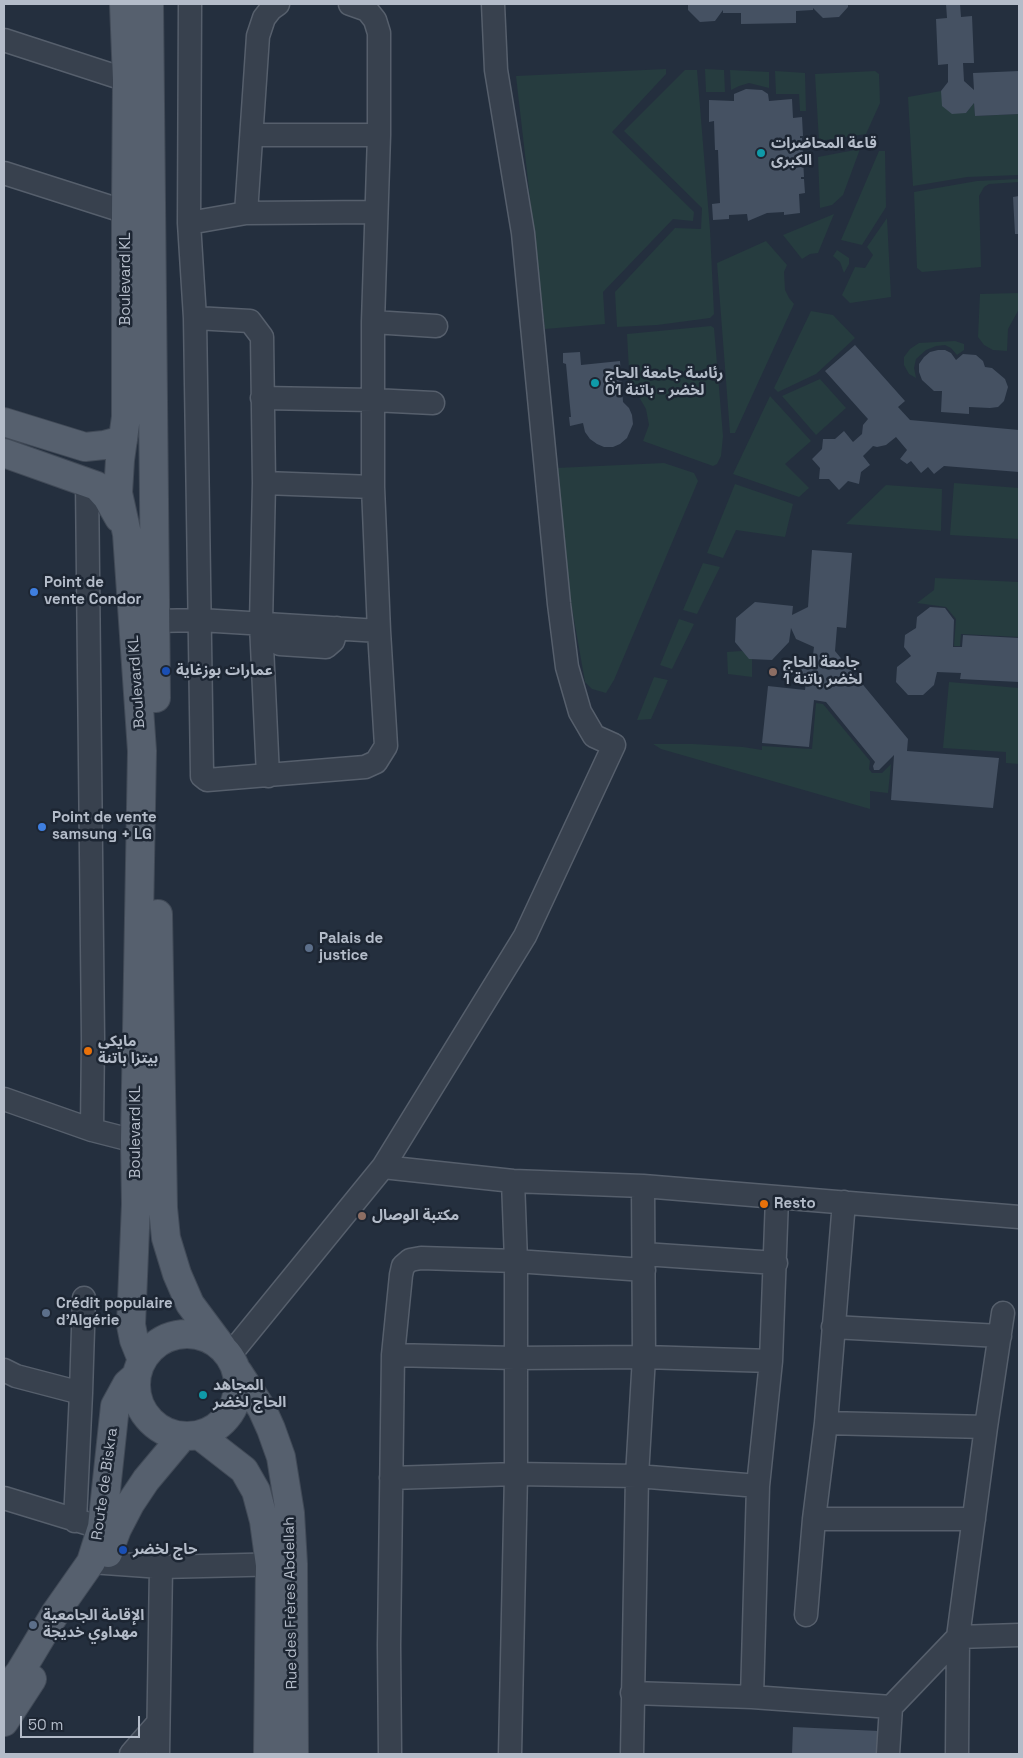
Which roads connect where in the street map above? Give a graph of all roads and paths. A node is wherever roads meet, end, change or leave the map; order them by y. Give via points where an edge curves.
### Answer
1 (124, 4) edge
2 (149, 4) edge
3 (278, 4) edge
4 (350, 4) edge
5 (493, 4) edge
6 (190, 5) edge
7 (4, 40) edge
8 (127, 80) junction
9 (252, 135) junction
10 (379, 135) junction
11 (4, 173) edge
12 (126, 212) junction
13 (376, 212) junction
14 (246, 213) junction
15 (189, 223) junction
16 (195, 318) junction
17 (373, 322) junction
18 (436, 326) dead end
19 (262, 398) junction
20 (373, 400) junction
21 (433, 403) dead end
22 (4, 422) edge
23 (122, 450) junction
24 (4, 453) edge
25 (153, 472) junction
26 (264, 483) junction
27 (101, 487) junction
28 (373, 487) junction
29 (154, 504) junction
30 (200, 620) junction
31 (155, 621) junction
32 (267, 624) junction
33 (379, 631) junction
34 (268, 776) junction
35 (4, 1099) edge
36 (92, 1130) junction
37 (148, 1143) junction
38 (383, 1167) junction
39 (513, 1181) junction
40 (643, 1186) junction
41 (778, 1198) junction
42 (844, 1202) junction
43 (1019, 1217) edge
44 (516, 1261) junction
45 (644, 1262) junction
46 (776, 1263) junction
47 (84, 1298) dead end
48 (1004, 1313) dead end
49 (833, 1327) junction
50 (1000, 1336) junction
51 (393, 1355) junction
52 (644, 1357) junction
53 (515, 1358) junction
54 (230, 1359) junction
55 (771, 1361) junction
56 (139, 1368) junction
57 (4, 1370) edge
58 (82, 1393) junction
59 (826, 1423) junction
60 (986, 1427) junction
61 (191, 1436) junction
62 (516, 1474) junction
63 (637, 1476) junction
64 (391, 1478) junction
65 (758, 1486) junction
66 (4, 1498) edge
67 (814, 1519) junction
68 (974, 1519) junction
69 (75, 1521) junction
70 (102, 1527) junction
71 (98, 1562) junction
72 (281, 1564) junction
73 (161, 1567) junction
74 (806, 1615) dead end
75 (1019, 1635) edge
76 (958, 1637) junction
77 (4, 1692) edge
78 (632, 1693) junction
79 (752, 1697) junction
80 (891, 1707) junction
81 (4, 1722) edge
82 (158, 1723) junction
83 (131, 1754) edge
84 (158, 1754) edge
85 (268, 1754) edge
86 (294, 1754) edge
87 (390, 1754) edge
88 (510, 1754) edge
89 (632, 1754) edge
90 (888, 1754) edge
91 (957, 1754) edge

1 - 8 main road, Boulevard KL
2 - 25 main road, Boulevard KL
3 - 9 street via 264,18 258,36
4 - 10 street via 367,10 379,33
5 - 38 street via 496,70 523,234 558,604 568,667 580,712 594,736 614,745 525,936
6 - 15 street
7 - 8 street
8 - 12 main road, Boulevard KL
9 - 10 street
9 - 14 street
10 - 13 street
11 - 12 street
12 - 23 main road, Boulevard KL via 126,417
13 - 14 street
13 - 17 street
14 - 15 street
15 - 16 street
16 - 19 street via 250,321 256,327 262,337
16 - 30 street
17 - 18 street
17 - 20 street
19 - 20 street
19 - 26 street
20 - 21 street
20 - 28 street
22 - 23 main road via 85,447 104,445
23 - 25 main road
23 - 27 main road, Boulevard KL
24 - 27 main road
25 - 29 main road, Boulevard KL
26 - 28 street
26 - 32 street
27 - 29 main road
27 - 36 street
27 - 37 main road, Boulevard KL via 127,534 142,751
28 - 33 street
29 - 31 main road, Boulevard KL
30 - 31 street
30 - 32 street
30 - 34 street via 202,776 206,780
31 - 37 main road, Boulevard KL
32 - 33 street via 275,642 280,644 326,647 333,641 337,628
32 - 34 street
33 - 34 street via 386,746 376,762 365,767
35 - 36 street
36 - 37 street
37 - 54 main road, Boulevard KL via 166,1238 177,1274 190,1304
37 - 56 main road, Boulevard KL via 136,1204 131,1325
38 - 39 street
38 - 54 street
39 - 40 street
39 - 44 street
40 - 41 street
40 - 45 street
41 - 42 street
41 - 46 street
42 - 43 street
42 - 49 street
44 - 45 street
44 - 51 street via 410,1260 400,1275
44 - 53 street
45 - 46 street
45 - 52 street
46 - 55 street
47 - 58 street
48 - 50 street
49 - 50 street
49 - 59 street
50 - 60 street
51 - 53 street
51 - 64 street
52 - 53 street
52 - 55 street
52 - 63 street
53 - 62 street
54 - 56 main road via 209,1339 179,1335 152,1348
54 - 61 main road via 238,1390 234,1405 226,1419 214,1429
54 - 72 main road, Rue des Frères Abdellah via 262,1409 281,1457 290,1513
55 - 65 street
56 - 61 main road via 136,1393 142,1410 152,1423 166,1432
56 - 70 main road, Route de Biskra via 115,1406
57 - 58 street
58 - 69 street
59 - 60 street
59 - 67 street
60 - 68 street
61 - 71 main road, Route de Biskra via 146,1480
61 - 72 main road, Rue des Frères Abdellah via 244,1470 256,1491
62 - 63 street
62 - 64 street
62 - 88 street
63 - 65 street
63 - 78 street
64 - 87 street
65 - 79 street
66 - 69 street
67 - 68 street
67 - 74 street
68 - 76 street
69 - 70 street
70 - 71 main road, Route de Biskra
71 - 73 street
71 - 77 main road, Route de Biskra via 56,1612 20,1672
71 - 81 main road, Route de Biskra via 88,1596
72 - 73 street
72 - 85 main road, Rue des Frères Abdellah
72 - 86 main road, Rue des Frères Abdellah
73 - 82 street
75 - 76 street
76 - 80 street
76 - 91 street
78 - 79 street
78 - 89 street
79 - 80 street
80 - 90 street
82 - 83 street
82 - 84 street

